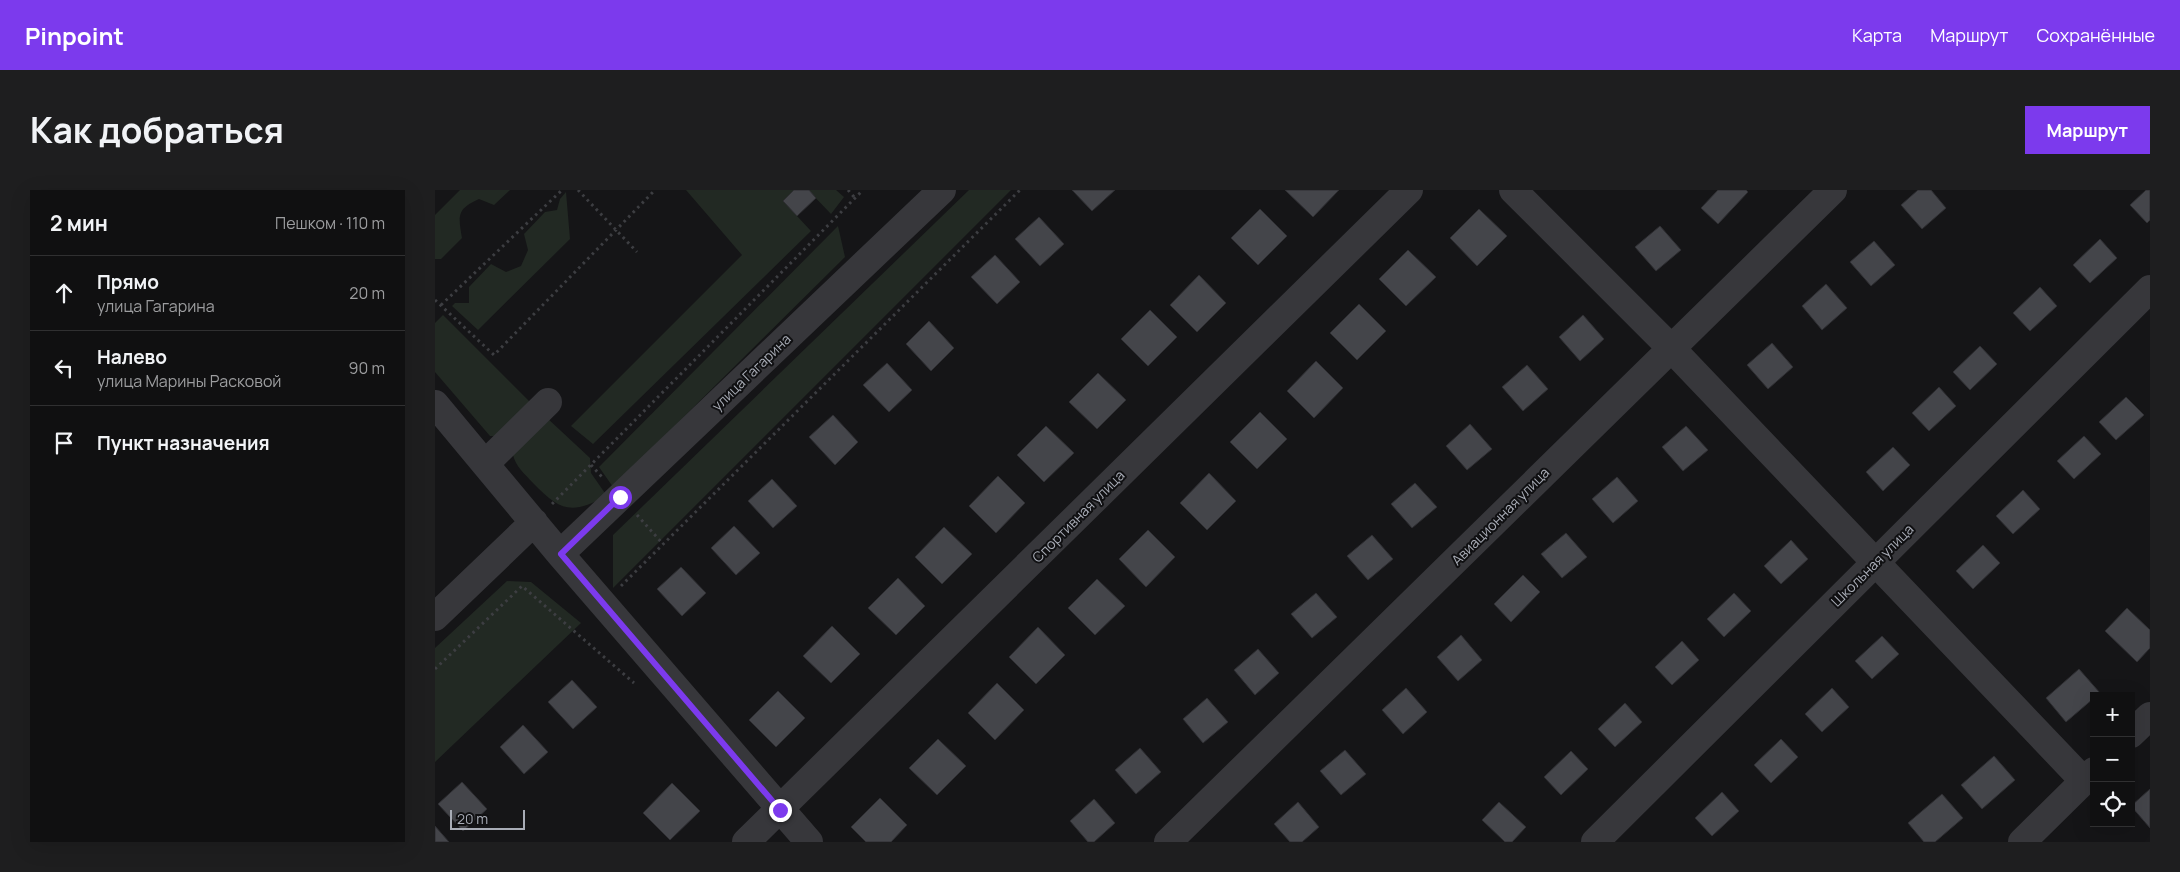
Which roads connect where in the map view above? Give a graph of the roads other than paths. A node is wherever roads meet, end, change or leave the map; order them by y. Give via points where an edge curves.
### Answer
1 (1409, 190) edge
2 (1513, 190) edge
3 (1833, 190) edge
4 (927, 196) edge
5 (2150, 289) edge
6 (1671, 348) junction
7 (548, 402) dead end
8 (435, 404) edge
9 (485, 464) junction
10 (534, 522) junction
11 (561, 554) junction
12 (1876, 561) junction
13 (435, 617) edge
14 (2150, 716) edge
15 (2135, 730) edge
16 (2089, 776) edge
17 (780, 810) junction
18 (746, 842) edge
19 (809, 842) edge
20 (1168, 842) edge
21 (1595, 842) edge
22 (2022, 842) edge

1 - 17 street, Спортивная улица
2 - 6 street
3 - 6 street, Авиационная улица
4 - 11 street, улица Гагарина
5 - 12 street, Школьная улица
6 - 12 street
6 - 20 street, Авиационная улица
7 - 9 street
8 - 9 street
9 - 10 street
10 - 11 street
10 - 13 street
11 - 17 street
12 - 16 street
12 - 21 street, Школьная улица
14 - 15 street
16 - 22 street
17 - 18 street, Спортивная улица
17 - 19 street

